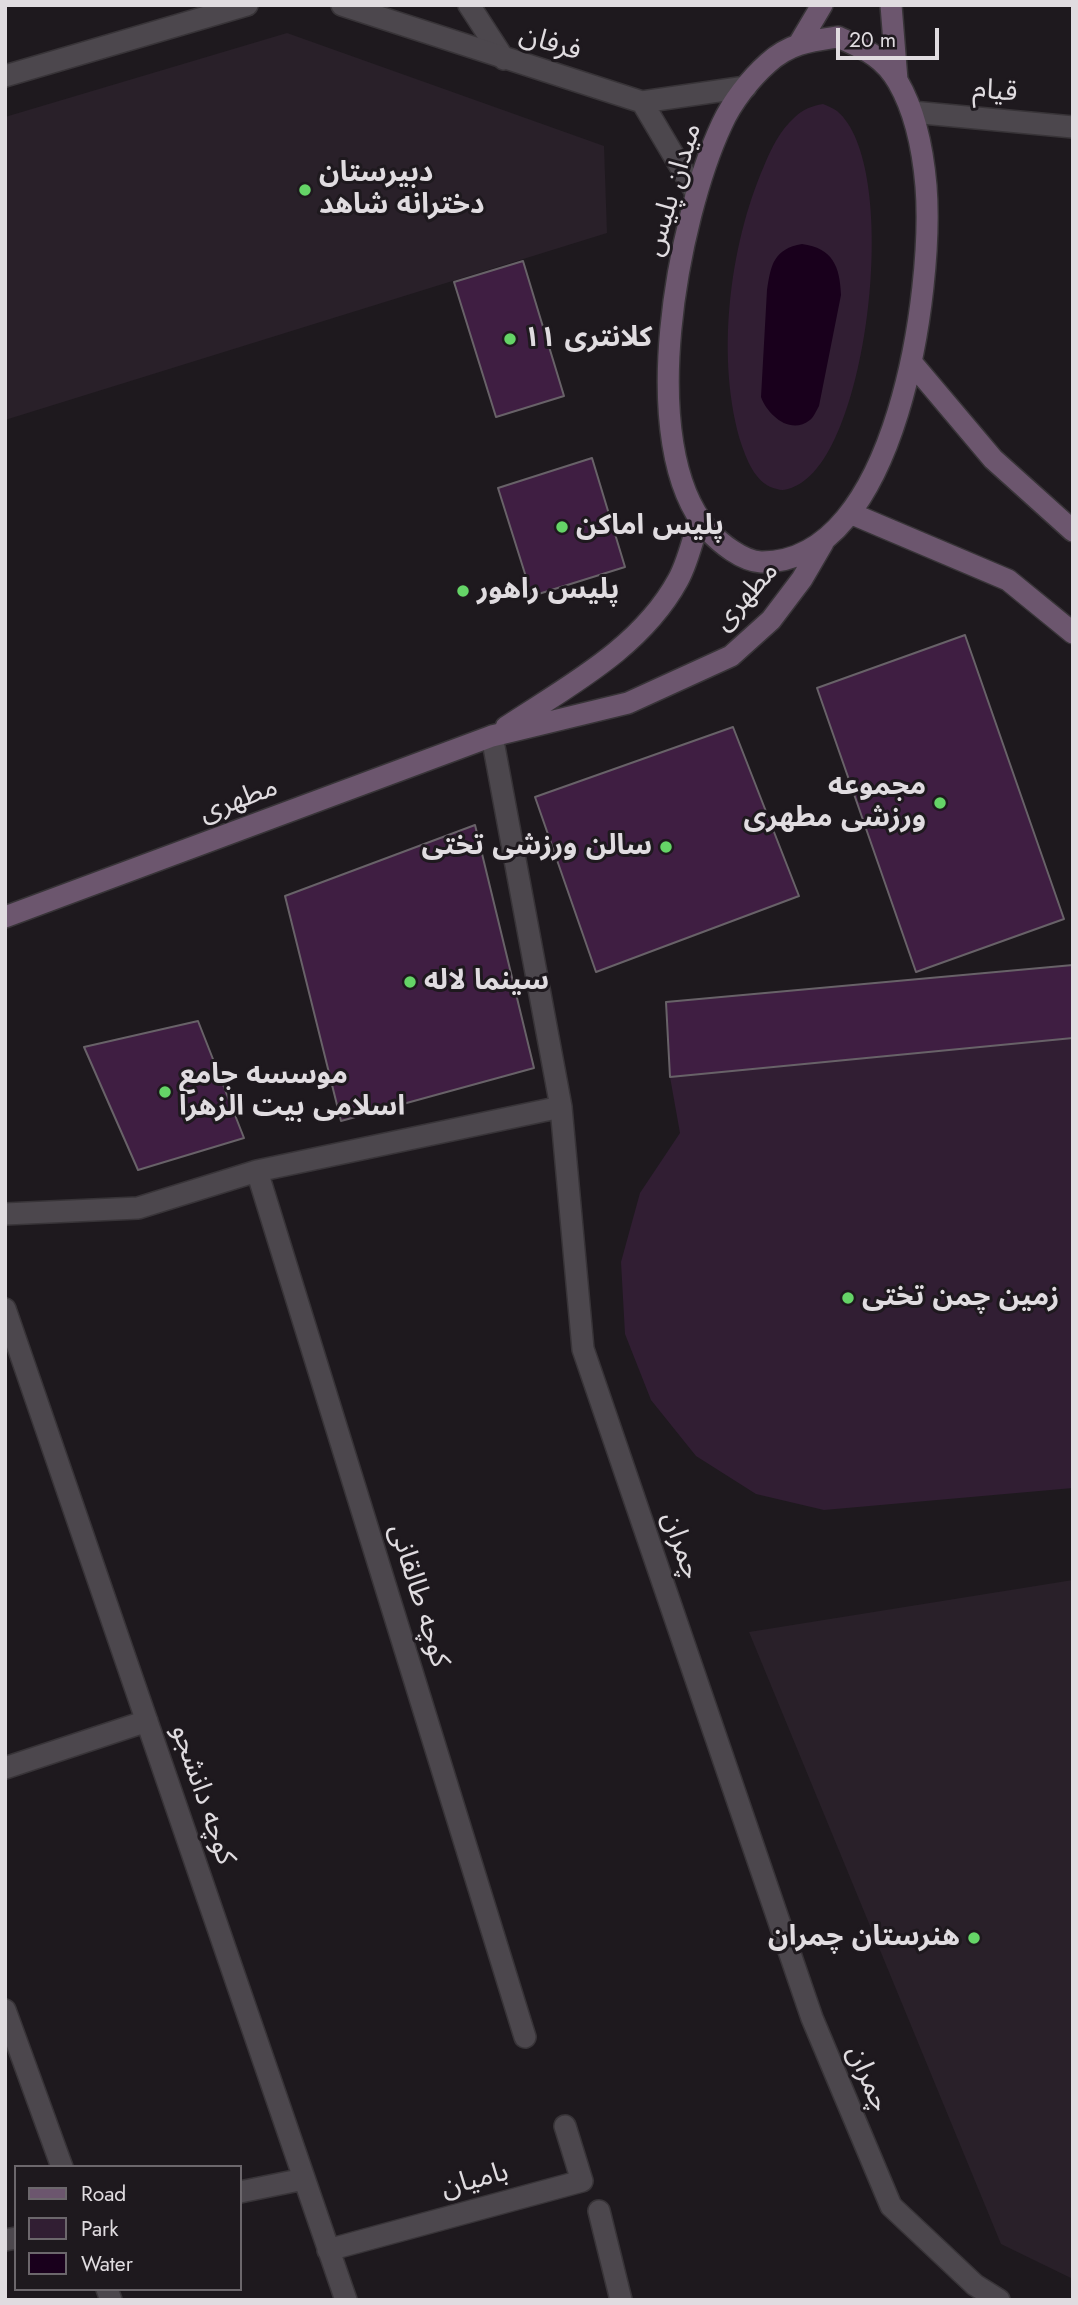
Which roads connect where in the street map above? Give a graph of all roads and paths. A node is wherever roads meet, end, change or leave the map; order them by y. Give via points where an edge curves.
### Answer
1 (247, 5) edge
2 (342, 5) edge
3 (469, 5) edge
4 (822, 5) edge
5 (891, 5) edge
6 (800, 42) junction
7 (504, 59) junction
8 (5, 76) edge
9 (897, 80) junction
10 (746, 87) junction
11 (642, 102) junction
12 (912, 112) junction
13 (1073, 127) edge
14 (696, 193) junction
15 (912, 363) junction
16 (850, 513) junction
17 (699, 519) junction
18 (1073, 531) edge
19 (826, 538) junction
20 (1073, 633) edge
21 (492, 736) junction
22 (5, 918) edge
23 (561, 1107) junction
24 (257, 1171) junction
25 (5, 1214) edge
26 (5, 1309) edge
27 (147, 1721) junction
28 (5, 1768) edge
29 (5, 2010) edge
30 (525, 2038) dead end
31 (565, 2126) dead end
32 (61, 2165) edge
33 (303, 2179) junction
34 (242, 2192) edge
35 (599, 2211) dead end
36 (328, 2250) junction
37 (346, 2300) edge
38 (621, 2300) edge
39 (999, 2300) edge

1 - 8 street
2 - 7 street, فرفان
3 - 7 street
4 - 6 main road
5 - 9 main road
6 - 9 main road, میدان پلیس via 838,37 874,53
6 - 10 main road, میدان پلیس via 770,61
7 - 11 street, فرفان
9 - 12 main road, میدان پلیس
10 - 11 street, فرفان
10 - 14 main road, میدان پلیس via 723,121
11 - 14 street
12 - 13 street, قیام
12 - 15 main road, میدان پلیس via 923,160 928,229
14 - 17 main road, میدان پلیس via 676,281 668,371 675,452 684,488
15 - 16 main road, میدان پلیس via 886,446
15 - 18 main road via 993,459
16 - 19 main road, میدان پلیس
16 - 20 main road via 1008,580
17 - 19 main road, میدان پلیس via 722,546 758,562 796,558
17 - 21 main road, مطهری via 679,579 648,624 609,659
19 - 21 main road, مطهری via 771,620 731,656 628,703
21 - 22 main road, مطهری
21 - 23 street, چمران
23 - 24 street
23 - 39 street, چمران via 583,1349 812,2018 891,2206 975,2285
24 - 25 street via 138,1208
24 - 30 street, کوچه طالقانی
26 - 27 street, کوچه دانشجو
27 - 28 street
27 - 33 street, کوچه دانشجو
29 - 32 street
31 - 36 street, بامیان via 582,2180
33 - 34 street
33 - 36 street, کوچه دانشجو
35 - 38 street
36 - 37 street, کوچه دانشجو

